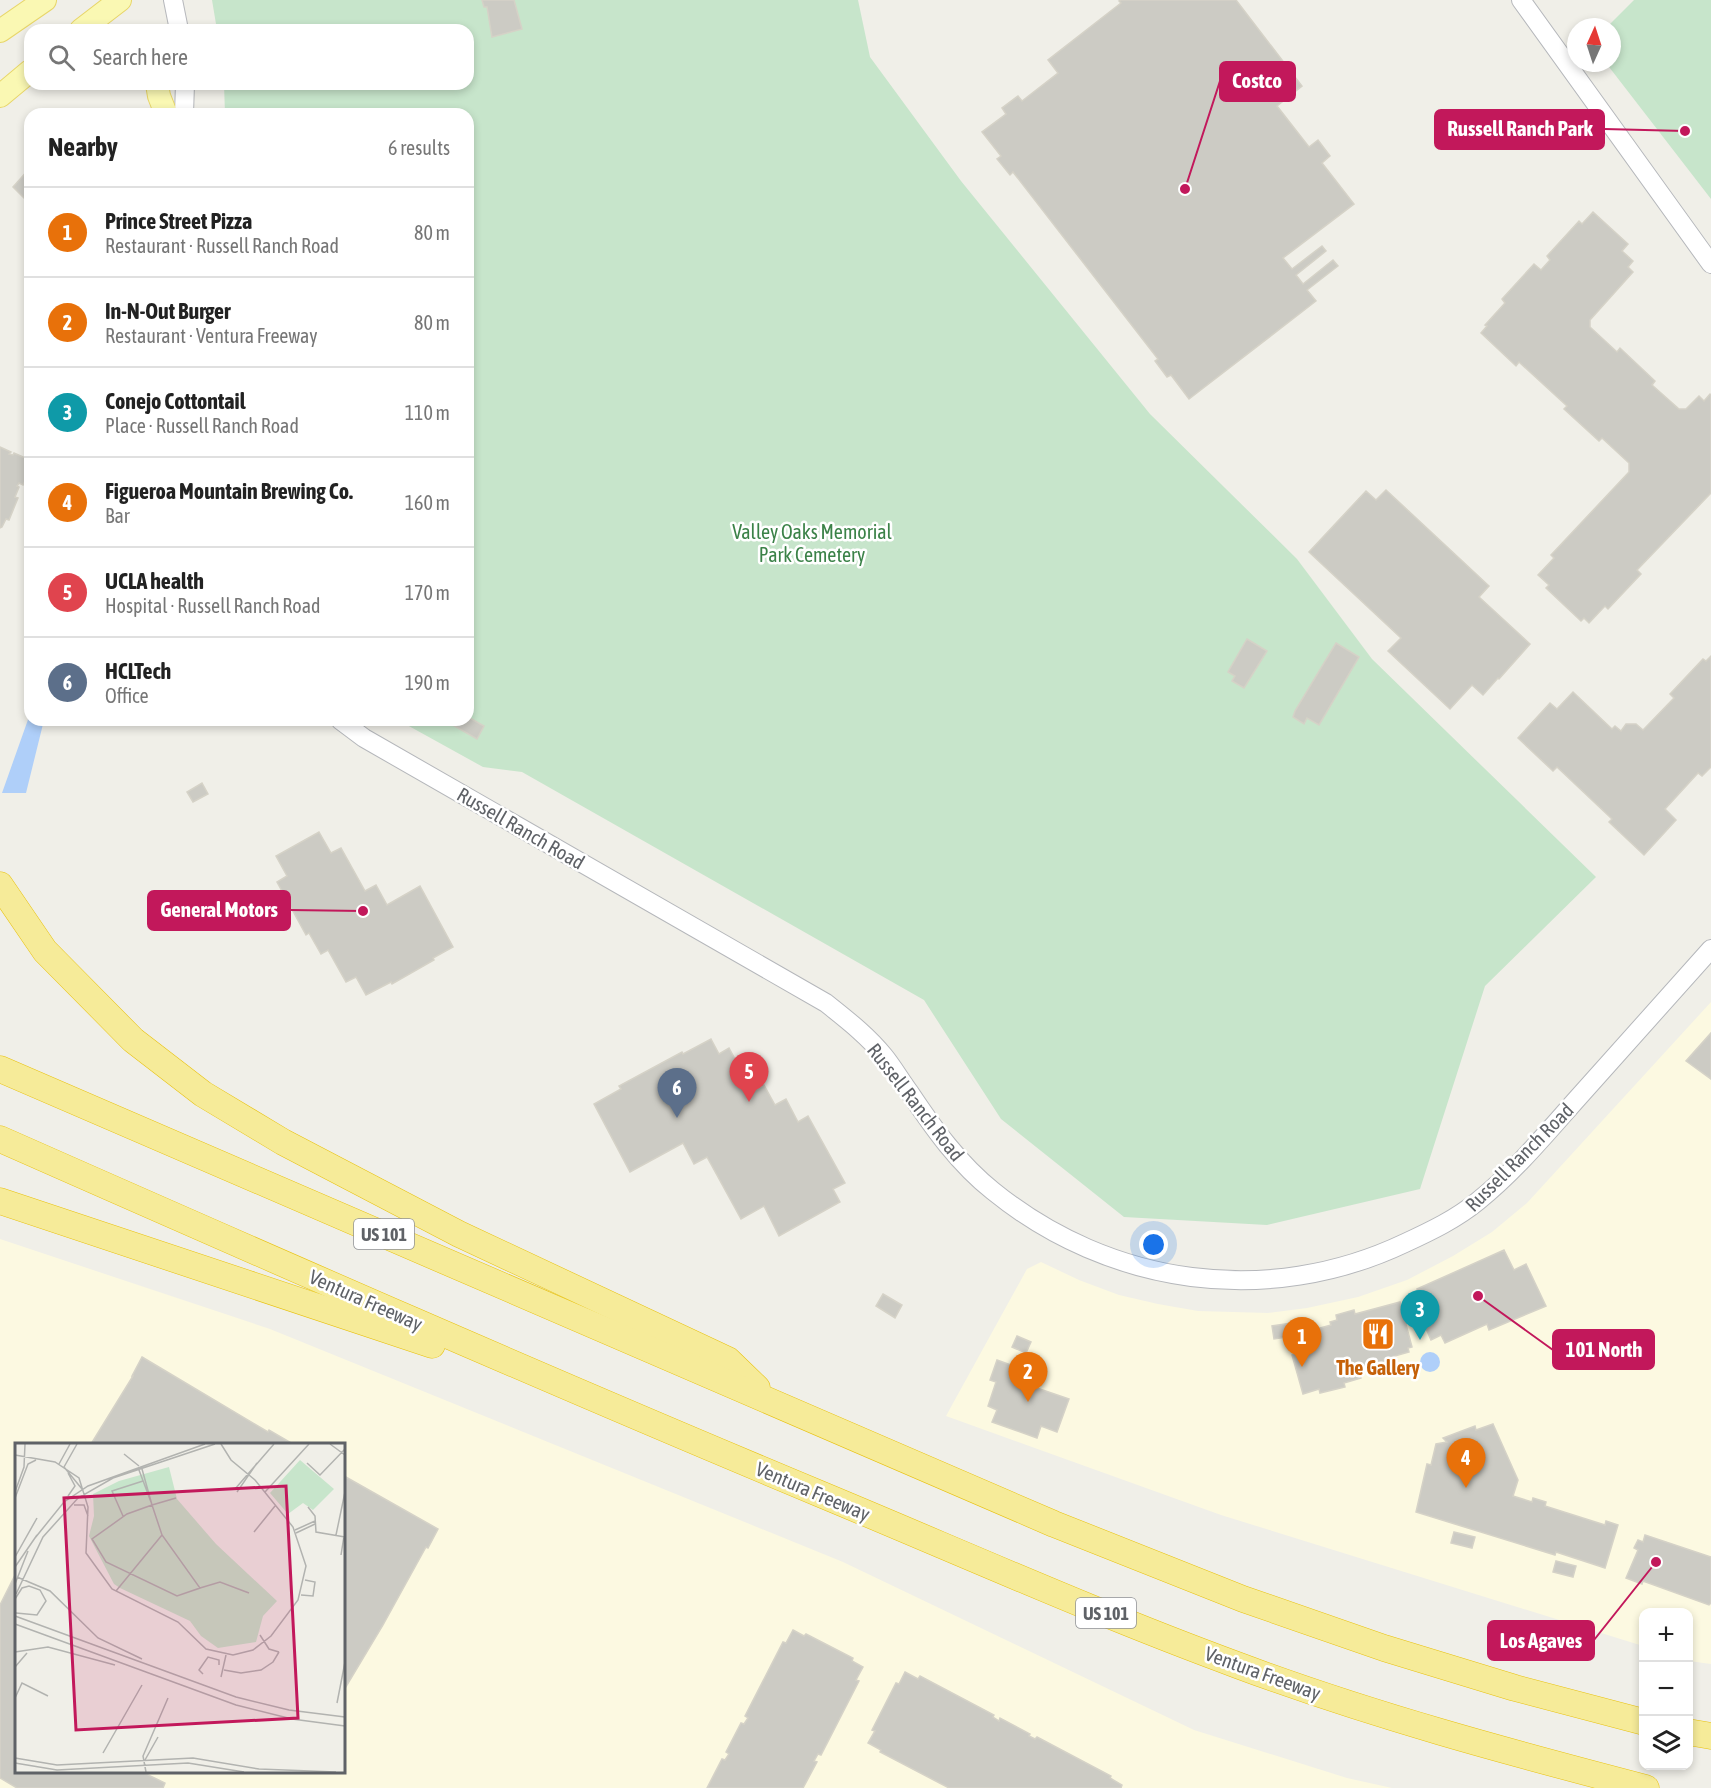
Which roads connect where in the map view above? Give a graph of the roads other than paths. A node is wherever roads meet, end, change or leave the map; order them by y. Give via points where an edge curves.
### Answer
1 (21, 0) edge
2 (45, 0) edge
3 (120, 0) edge
4 (173, 0) edge
5 (1521, 0) edge
6 (89, 24) edge
7 (178, 24) edge
8 (0, 30) edge
9 (158, 90) edge
10 (185, 90) edge
11 (164, 108) edge
12 (184, 108) edge
13 (1711, 264) edge
14 (348, 726) edge
15 (0, 885) edge
16 (1711, 949) edge
17 (0, 1070) edge
18 (0, 1139) edge
19 (0, 1201) edge
20 (581, 1394) junction
21 (768, 1399) junction
22 (1639, 1721) edge
23 (1693, 1733) edge
24 (1711, 1736) edge
25 (1646, 1788) edge

1 - 8 main road
2 - 8 main road
3 - 6 main road
4 - 7 street
5 - 13 street
9 - 11 main road
10 - 12 street
14 - 16 street, Russell Ranch Road via 826,1003 884,1056 963,1164 1030,1218 1059,1235 1135,1267 1181,1276 1240,1280 1295,1277 1346,1267 1391,1250 1464,1212 1536,1144
15 - 21 highway via 45,951 133,1040 203,1094 283,1142 459,1234 728,1360
17 - 21 highway, US 101
18 - 20 highway, Ventura Freeway / US 101
19 - 20 highway
20 - 25 highway, Ventura Freeway / US 101 via 1238,1665 1392,1718
21 - 22 highway, US 101 via 1054,1524 1243,1599 1416,1658
23 - 24 highway

